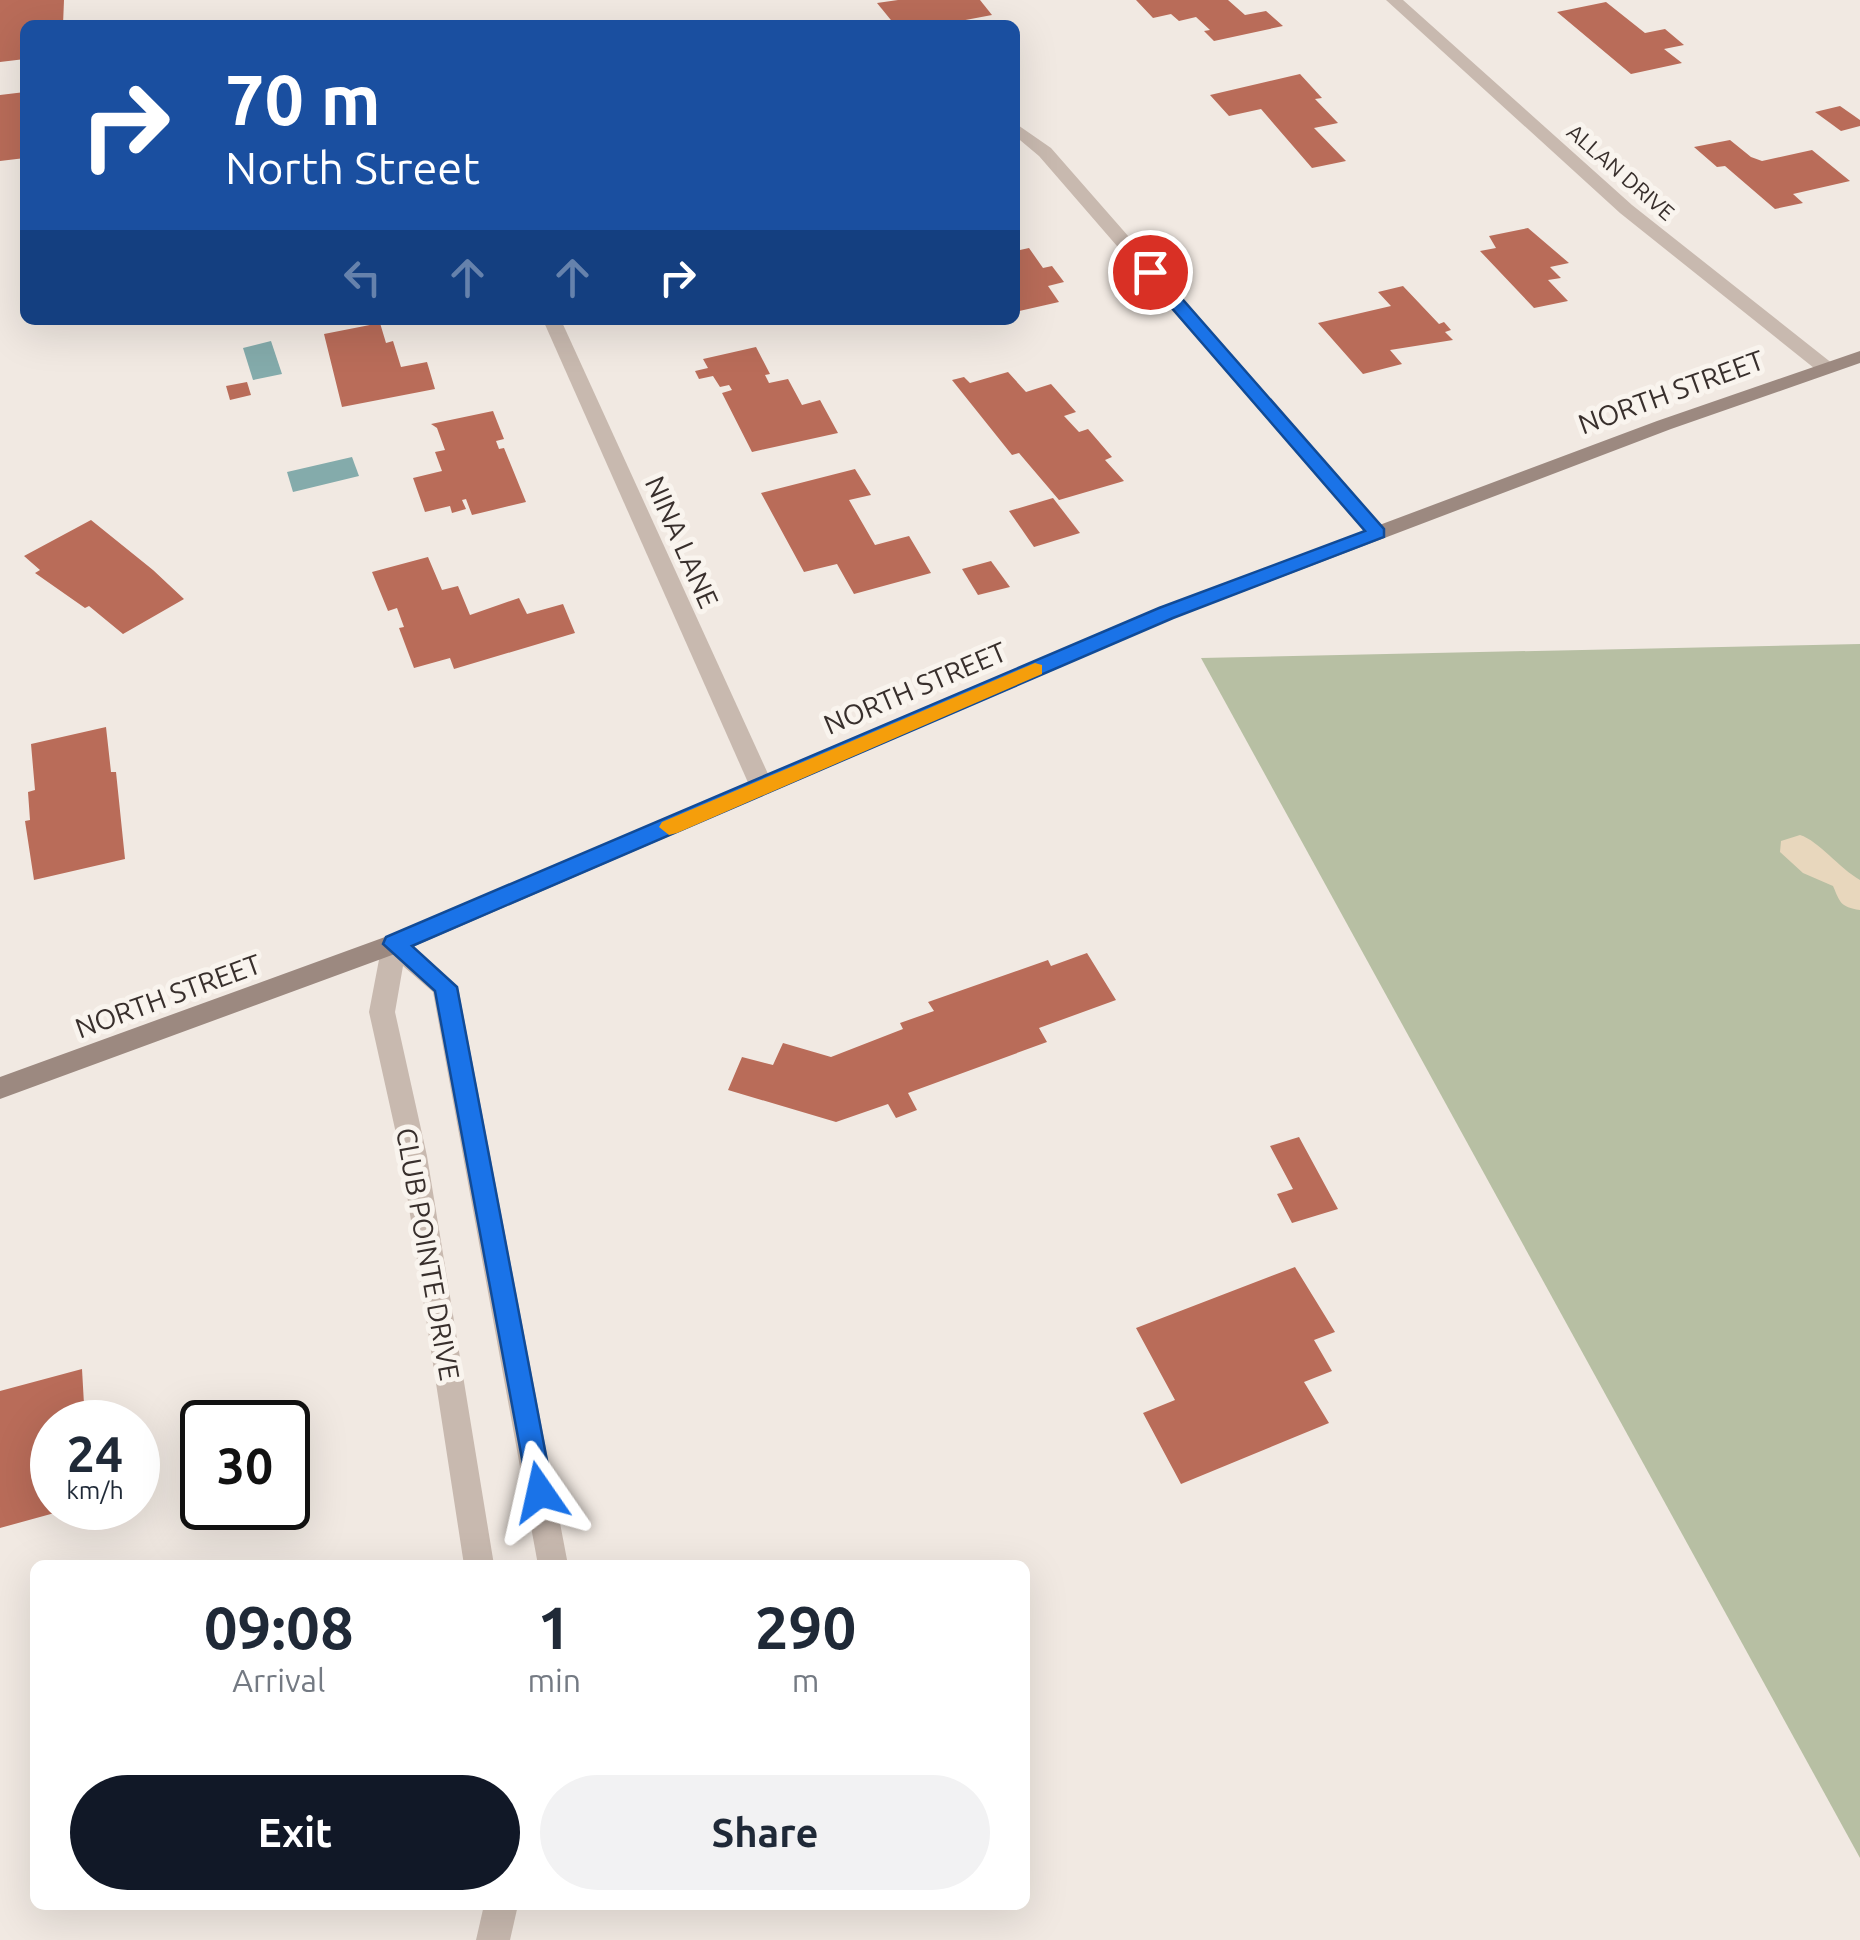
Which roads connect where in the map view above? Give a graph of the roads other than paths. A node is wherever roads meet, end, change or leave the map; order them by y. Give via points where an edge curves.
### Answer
1 (1394, 0) edge
2 (1020, 132) edge
3 (554, 325) edge
4 (1860, 357) edge
5 (1826, 368) junction
6 (1377, 533) junction
7 (762, 787) junction
8 (394, 944) junction
9 (0, 1088) edge
10 (478, 1560) edge
11 (552, 1560) edge
12 (500, 1910) edge
13 (493, 1940) edge

1 - 5 street, ALLAN DRIVE via 1626,209
2 - 6 street via 1045,152
3 - 7 street, NINA LANE
4 - 5 main road, NORTH STREET
5 - 6 main road, NORTH STREET
6 - 7 main road, NORTH STREET via 1166,613
7 - 8 main road, NORTH STREET
8 - 9 main road, NORTH STREET
8 - 10 street, CLUB POINTE DRIVE via 382,1012 414,1156
8 - 11 street via 445,987
12 - 13 street

